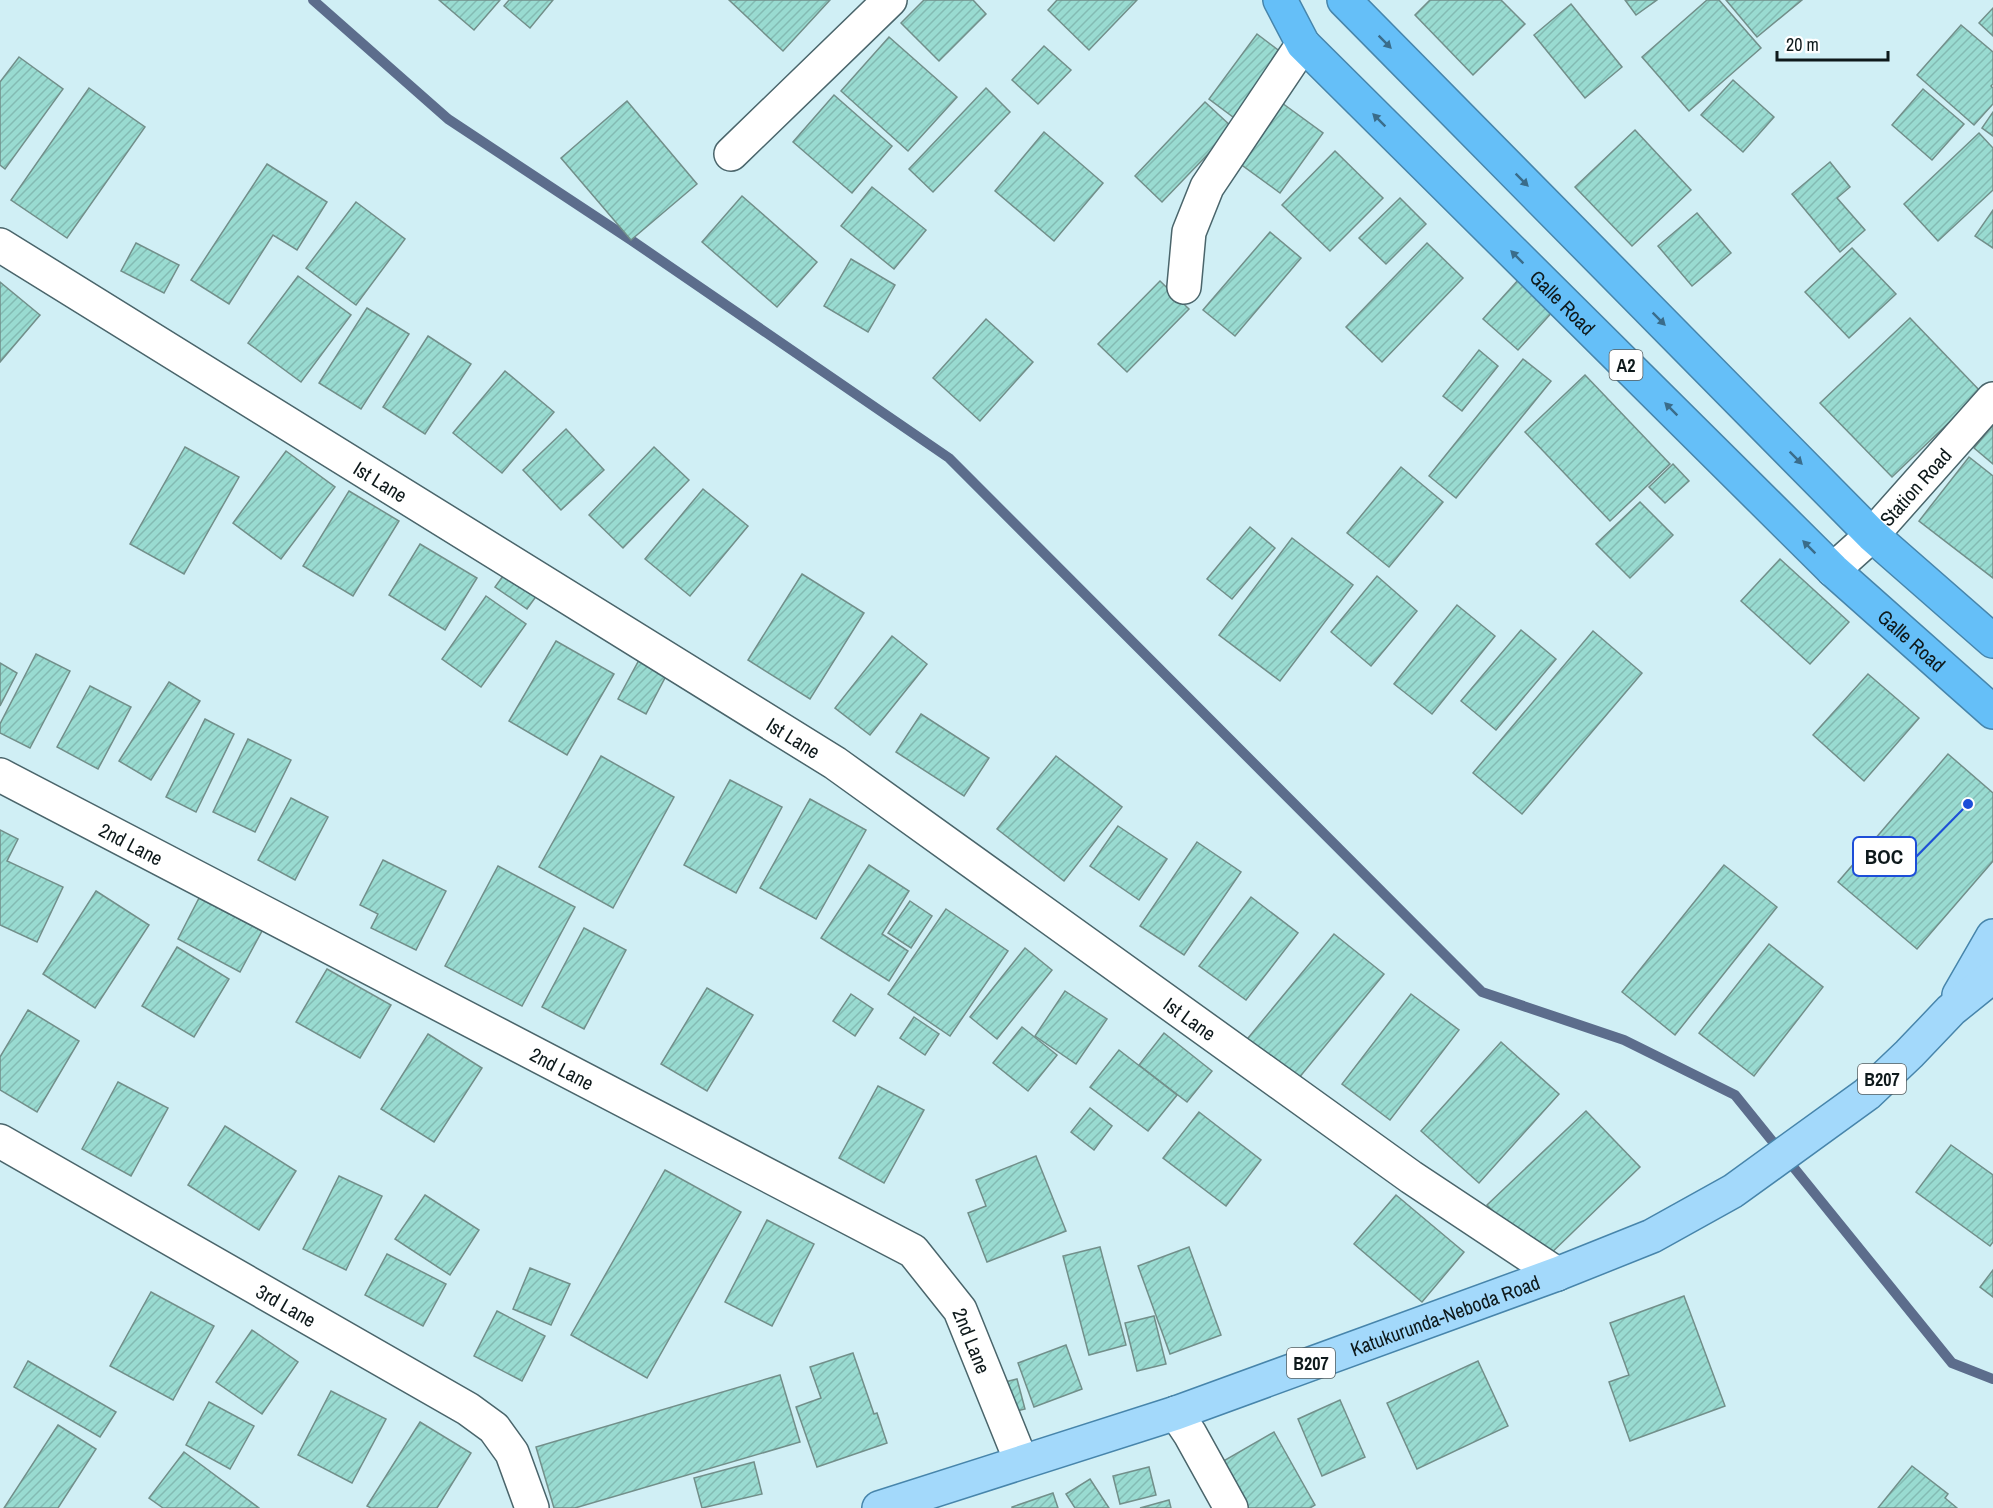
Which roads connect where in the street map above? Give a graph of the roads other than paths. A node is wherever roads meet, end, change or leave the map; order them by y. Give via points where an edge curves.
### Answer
1 (890, 0) edge
2 (1280, 0) edge
3 (1344, 0) edge
4 (1303, 45) junction
5 (731, 154) dead end
6 (0, 245) edge
7 (1184, 287) dead end
8 (1993, 399) edge
9 (1872, 535) junction
10 (1833, 570) junction
11 (1993, 641) edge
12 (1993, 712) edge
13 (0, 775) edge
14 (1993, 936) edge
15 (1993, 976) edge
16 (1951, 1010) junction
17 (0, 1141) edge
18 (1557, 1274) junction
19 (1176, 1413) junction
20 (1021, 1461) junction
21 (532, 1508) edge
22 (879, 1508) edge
23 (1231, 1508) edge

1 - 5 street
2 - 4 highway, Galle Road / A2
3 -> 9 highway
4 - 7 street via 1207,187 1189,232
10 -> 4 highway, Galle Road / A2
6 - 18 street, Ist Lane via 835,764 1401,1170
8 - 9 street, Station Road
9 - 10 street, Station Road
9 - 11 highway
10 - 12 highway, Galle Road / A2
13 - 20 street, 2nd Lane via 913,1251 960,1310
14 - 16 main road, Katukurunda-Neboda Road / B207
15 - 16 main road, Katukurunda-Neboda Road / B207
16 - 18 main road, Katukurunda-Neboda Road / B207 via 1866,1094 1733,1191 1652,1236
17 - 21 street, 3rd Lane via 468,1409 494,1428 512,1453
18 - 19 main road, Katukurunda-Neboda Road / B207
19 - 20 main road, Katukurunda-Neboda Road / B207
19 - 23 street
20 - 22 main road, Katukurunda-Neboda Road / B207

